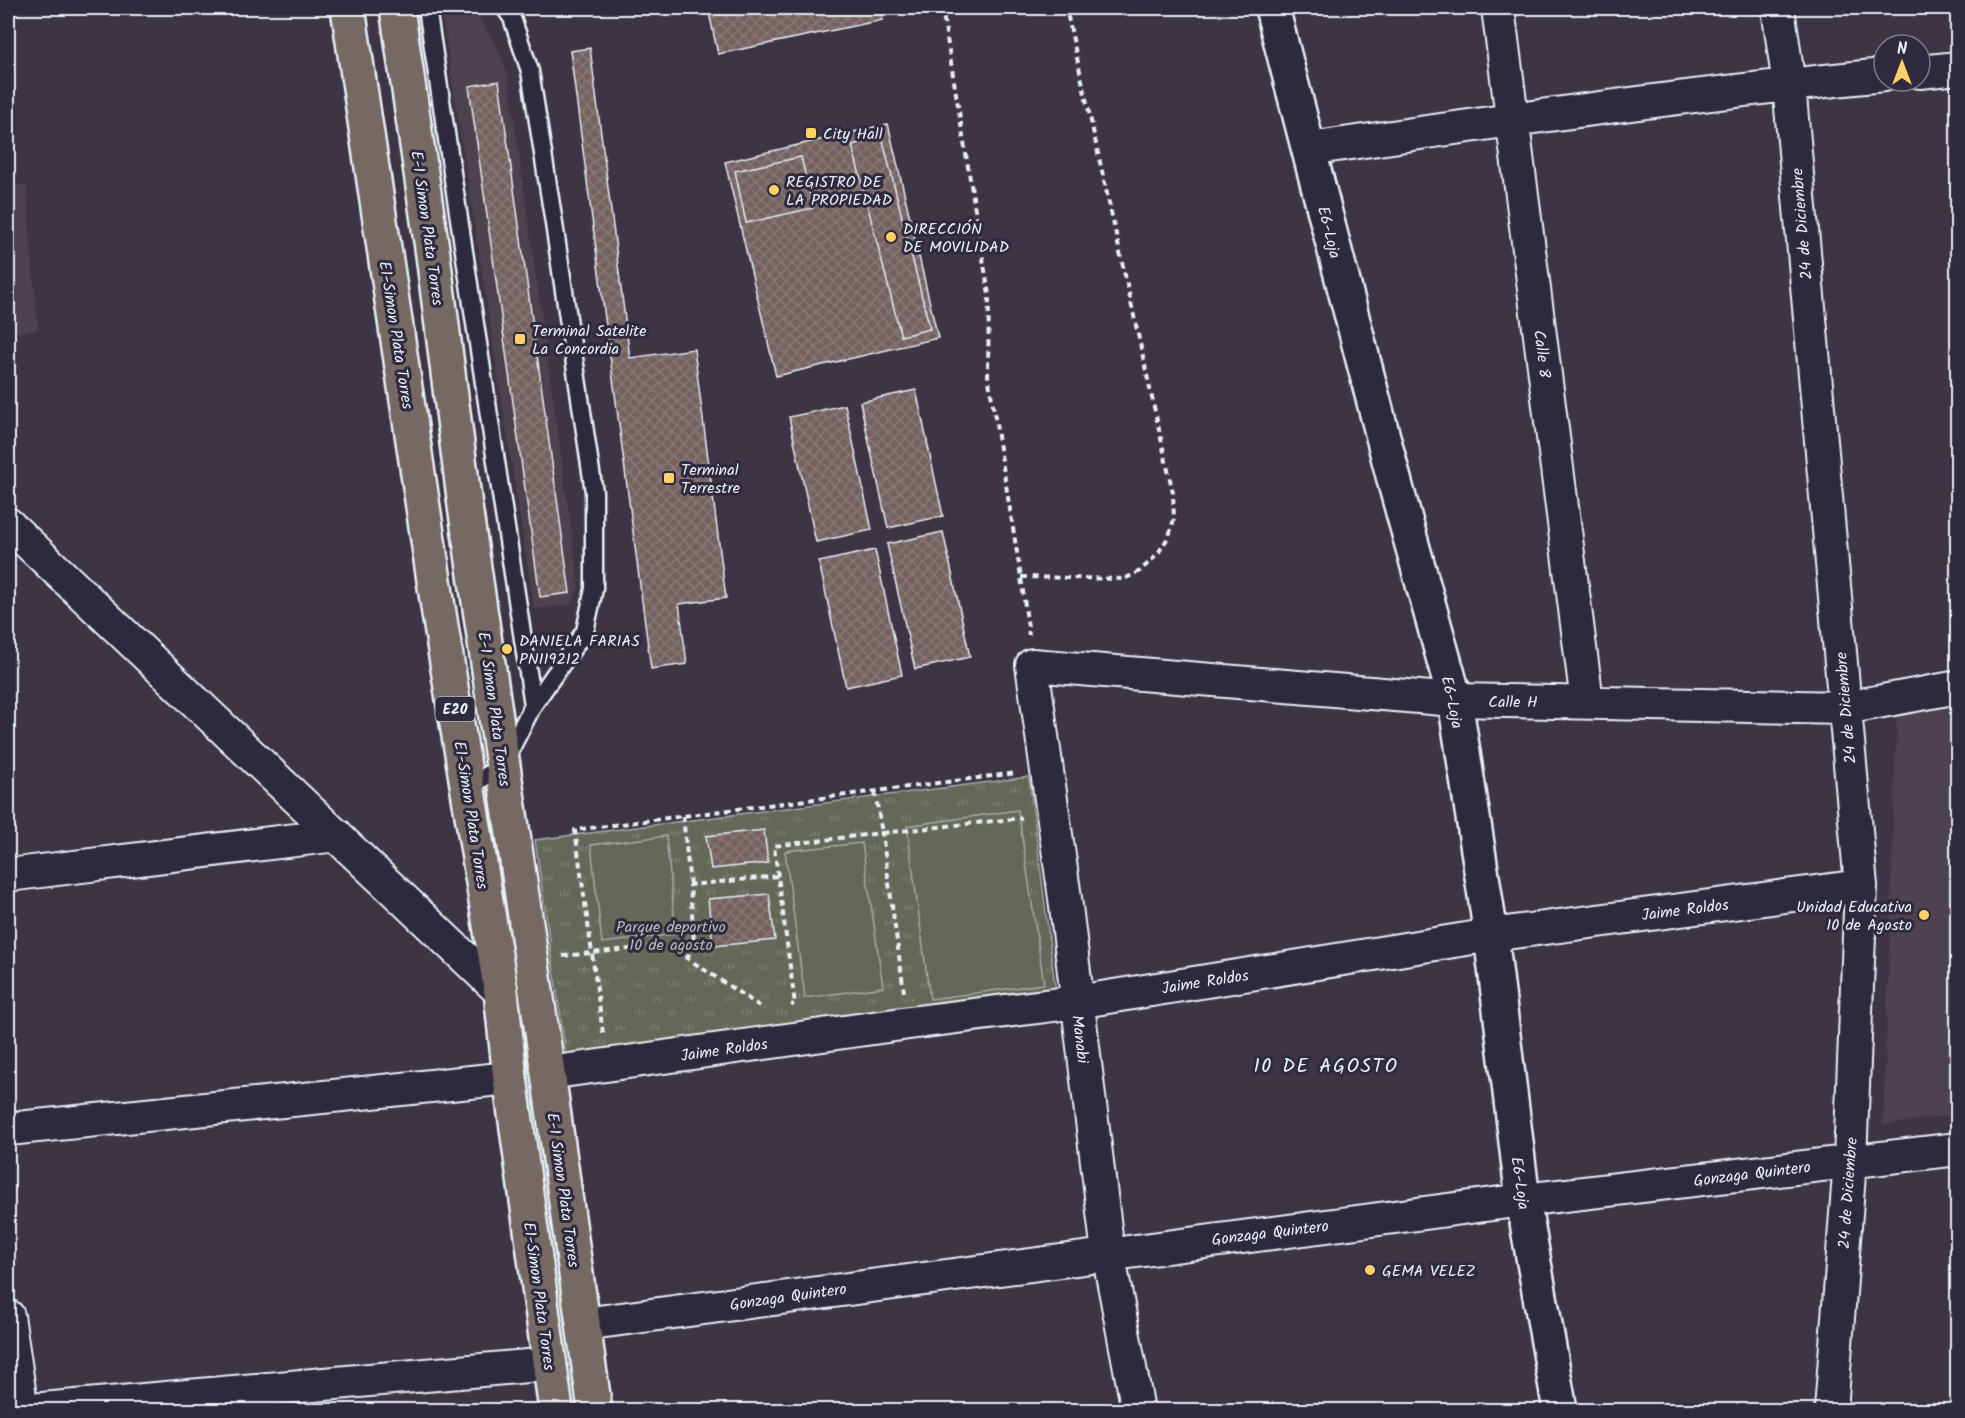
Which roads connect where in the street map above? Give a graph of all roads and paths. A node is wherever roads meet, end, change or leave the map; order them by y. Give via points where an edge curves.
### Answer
1 (348, 8) edge
2 (397, 8) edge
3 (427, 8) edge
4 (505, 8) edge
5 (942, 8) edge
6 (1066, 8) edge
7 (1272, 8) edge
8 (1498, 8) edge
9 (1778, 8) edge
10 (1958, 68) edge
11 (1932, 71) edge
12 (1872, 76) edge
13 (1789, 85) junction
14 (1514, 119) junction
15 (1309, 149) junction
16 (8, 524) edge
17 (1021, 578) junction
18 (1032, 666) junction
19 (1958, 687) edge
20 (1455, 700) junction
21 (1587, 702) junction
22 (533, 705) junction
23 (1845, 708) junction
24 (503, 764) junction
25 (1047, 769) junction
26 (468, 789) junction
27 (875, 792) junction
28 (683, 816) junction
29 (1025, 818) dead end
30 (882, 833) junction
31 (337, 835) junction
32 (8, 875) edge
33 (778, 876) junction
34 (690, 885) junction
35 (1862, 886) junction
36 (1491, 934) junction
37 (592, 953) junction
38 (687, 959) junction
39 (531, 960) junction
40 (501, 992) junction
41 (904, 994) dead end
42 (1077, 1002) junction
43 (795, 1004) junction
44 (785, 1005) dead end
45 (774, 1007) dead end
46 (764, 1008) junction
47 (796, 1012) dead end
48 (769, 1042) junction
49 (548, 1073) junction
50 (510, 1078) junction
51 (8, 1129) edge
52 (1958, 1149) edge
53 (1850, 1161) junction
54 (1523, 1200) junction
55 (1108, 1253) junction
56 (8, 1316) edge
57 (583, 1324) junction
58 (550, 1364) junction
59 (21, 1410) edge
60 (31, 1410) edge
61 (556, 1410) edge
62 (595, 1410) edge
63 (1138, 1410) edge
64 (1560, 1410) edge
65 (1831, 1410) edge

1 - 26 highway, E1-Simon Plata Torres / E20
2 - 24 highway, E-1 Simon Plata Torres / E20
3 - 22 lane
4 - 22 lane via 530,71 594,492 594,589 585,631
5 - 17 path via 989,295 988,375
6 - 17 path via 1173,493 1174,519 1157,555 1140,572 1124,579
7 - 15 main road, E6-Loja
8 - 14 street, Calle 8
9 - 13 street, 24 de Diciembre
10 - 11 street
12 - 13 street
13 - 14 street
13 - 23 street, 24 de Diciembre
14 - 15 street
14 - 21 street, Calle 8
15 - 20 main road, E6-Loja
16 - 31 street
17 - 18 path
18 - 20 street, Calle H
18 - 25 street, Manabi
19 - 23 street, Calle H
20 - 21 street, Calle H
20 - 36 main road, E6-Loja
21 - 23 street, Calle H
22 - 24 lane
23 - 35 street, 24 de Diciembre
24 - 26 lane
24 - 39 highway, E-1 Simon Plata Torres / E20
25 - 27 path
25 - 42 street, Manabi
26 - 40 highway, E1-Simon Plata Torres / E20
27 - 28 path
27 - 30 path
28 - 34 path
28 - 37 path via 575,830
29 - 30 path
30 - 33 path via 774,846
30 - 41 path
31 - 32 street
31 - 40 street
33 - 34 path
33 - 43 path
34 - 38 path via 694,942
35 - 36 street, Jaime Roldos
35 - 53 street, 24 de Diciembre
36 - 42 street, Jaime Roldos
36 - 54 main road, E6-Loja
37 - 38 path via 667,945
37 - 39 path
38 - 46 path
39 - 49 highway, E-1 Simon Plata Torres / E20
40 - 50 highway, E1-Simon Plata Torres / E20
42 - 48 street, Jaime Roldos
42 - 55 street, Manabi
43 - 44 path
43 - 47 path
45 - 46 path
46 - 48 path
48 - 49 street, Jaime Roldos
49 - 57 highway, E-1 Simon Plata Torres / E20
50 - 51 street
50 - 58 highway, E1-Simon Plata Torres / E20
52 - 53 street, Gonzaga Quintero
53 - 54 street, Gonzaga Quintero
53 - 65 street, 24 de Diciembre
54 - 55 street, Gonzaga Quintero
54 - 64 main road, E6-Loja
55 - 57 street, Gonzaga Quintero
55 - 63 street, Manabi
56 - 59 street
57 - 62 highway, E-1 Simon Plata Torres / E20
58 - 60 street
58 - 61 highway, E1-Simon Plata Torres / E20

